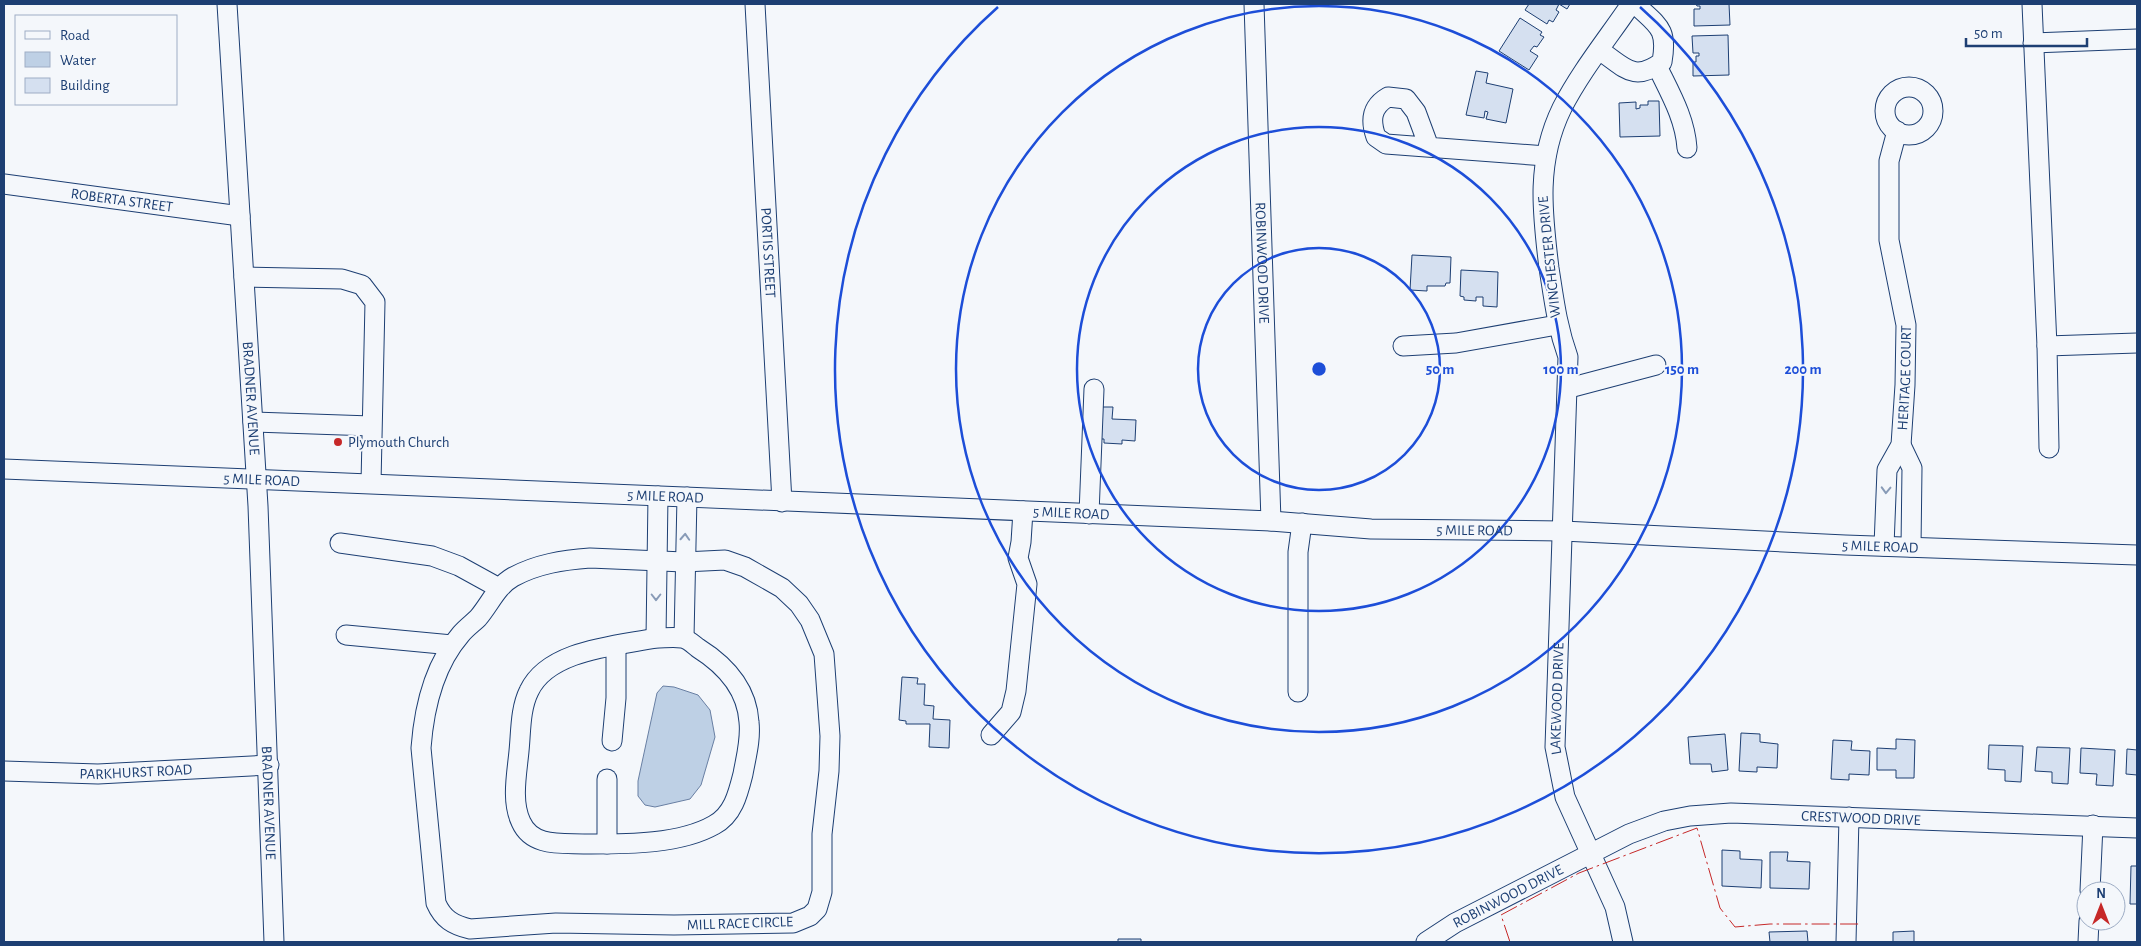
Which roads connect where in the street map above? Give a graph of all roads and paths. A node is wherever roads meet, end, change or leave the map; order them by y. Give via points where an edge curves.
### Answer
1 (228, 4) edge
2 (755, 4) edge
3 (1254, 4) edge
4 (1631, 4) edge
5 (1635, 4) edge
6 (2032, 4) edge
7 (2137, 39) edge
8 (2033, 43) junction
9 (1599, 50) junction
10 (1657, 66) junction
11 (1897, 132) dead end
12 (1429, 147) dead end
13 (1687, 148) dead end
14 (1546, 156) junction
15 (4, 184) edge
16 (240, 216) junction
17 (244, 277) junction
18 (1557, 325) junction
19 (2137, 343) edge
20 (1403, 346) dead end
21 (2046, 346) junction
22 (1656, 365) dead end
23 (1568, 388) junction
24 (1094, 389) dead end
25 (253, 422) junction
26 (371, 426) junction
27 (1901, 445) junction
28 (2049, 448) dead end
29 (4, 469) edge
30 (256, 479) junction
31 (371, 483) junction
32 (658, 496) junction
33 (687, 497) junction
34 (782, 502) junction
35 (1023, 511) junction
36 (1089, 514) junction
37 (1272, 521) junction
38 (1302, 523) junction
39 (1563, 531) junction
40 (340, 543) dead end
41 (1884, 546) junction
42 (1911, 547) junction
43 (2137, 555) edge
44 (655, 561) junction
45 (684, 562) junction
46 (500, 588) junction
47 (346, 635) dead end
48 (656, 638) junction
49 (684, 638) junction
50 (452, 645) junction
51 (616, 646) junction
52 (1298, 692) dead end
53 (991, 735) dead end
54 (612, 741) dead end
55 (268, 764) junction
56 (4, 771) edge
57 (607, 779) dead end
58 (1849, 817) junction
59 (2093, 825) junction
60 (2137, 828) edge
61 (607, 844) junction
62 (1591, 852) junction
63 (2090, 881) edge
64 (274, 942) edge
65 (1426, 942) edge
66 (1624, 942) edge
67 (1846, 942) edge

1 - 16 street, BRADNER AVENUE
2 - 34 street, PORTIS STREET
3 - 37 street, ROBINWOOD DRIVE
4 - 9 street, WINCHESTER DRIVE
5 - 10 street via 1662,30 1665,46 1662,62
6 - 8 street
7 - 8 street
8 - 21 street
9 - 10 street via 1634,73 1648,72
9 - 14 street, WINCHESTER DRIVE via 1562,110
10 - 13 street via 1680,115
11 - 27 street, HERITAGE COURT via 1889,161 1889,240 1906,325
12 - 14 street
14 - 18 street, WINCHESTER DRIVE via 1542,184 1543,222
15 - 16 street, ROBERTA STREET
16 - 17 street, BRADNER AVENUE
17 - 25 street, BRADNER AVENUE
17 - 26 street via 342,279 362,285 375,302
18 - 20 street via 1456,343
18 - 23 street, WINCHESTER DRIVE via 1568,357
19 - 21 street
21 - 28 street
22 - 23 street
23 - 39 street, WINCHESTER DRIVE
24 - 36 street
25 - 26 street
25 - 30 street, BRADNER AVENUE
26 - 31 street
27 -> 41 street, HERITAGE COURT via 1887,470
27 - 42 street, HERITAGE COURT via 1912,468
29 - 30 street, 5 MILE ROAD
30 - 31 street, 5 MILE ROAD
30 - 55 street, BRADNER AVENUE
31 - 32 street, 5 MILE ROAD
32 - 33 street, 5 MILE ROAD
32 - 44 street
33 - 34 street, 5 MILE ROAD
45 -> 33 street
34 - 35 street, 5 MILE ROAD
35 - 36 street, 5 MILE ROAD
35 - 53 street via 1018,558 1027,584 1016,691 1011,712
36 - 37 street, 5 MILE ROAD
37 - 38 street, 5 MILE ROAD
38 - 39 street, 5 MILE ROAD via 1371,529
38 - 52 street via 1298,552
39 - 41 street, 5 MILE ROAD
39 - 62 street, LAKEWOOD DRIVE via 1555,746 1565,796
40 - 46 street via 432,556
41 - 42 street, 5 MILE ROAD
42 - 43 street, 5 MILE ROAD
44 - 45 street, MILL RACE CIRCLE
44 - 46 street, MILL RACE CIRCLE via 567,560 528,570
44 -> 48 street
45 - 49 street
45 - 50 street, MILL RACE CIRCLE via 725,560 766,578 799,604 820,641 826,668 830,736 822,834 822,892 817,908 800,921 674,925 556,923 470,929 447,920 436,903 421,748 430,693
46 - 50 street, MILL RACE CIRCLE
47 - 50 street
48 - 49 street
48 - 51 street
49 - 61 street via 730,674 740,688 747,709 749,743 736,800 724,818 694,833 657,841
51 - 54 street
51 - 61 street via 555,662 534,682 524,705 516,775 520,820 533,837 552,843
55 - 56 street, PARKHURST ROAD via 98,774
55 - 64 street, BRADNER AVENUE
57 - 61 street
58 - 59 street, CRESTWOOD DRIVE
58 - 62 street, CRESTWOOD DRIVE via 1731,813 1690,816 1664,821
58 - 67 street
59 - 60 street, CRESTWOOD DRIVE
59 - 63 street
62 - 65 street, ROBINWOOD DRIVE via 1455,923
62 - 66 street, LAKEWOOD DRIVE via 1615,907

